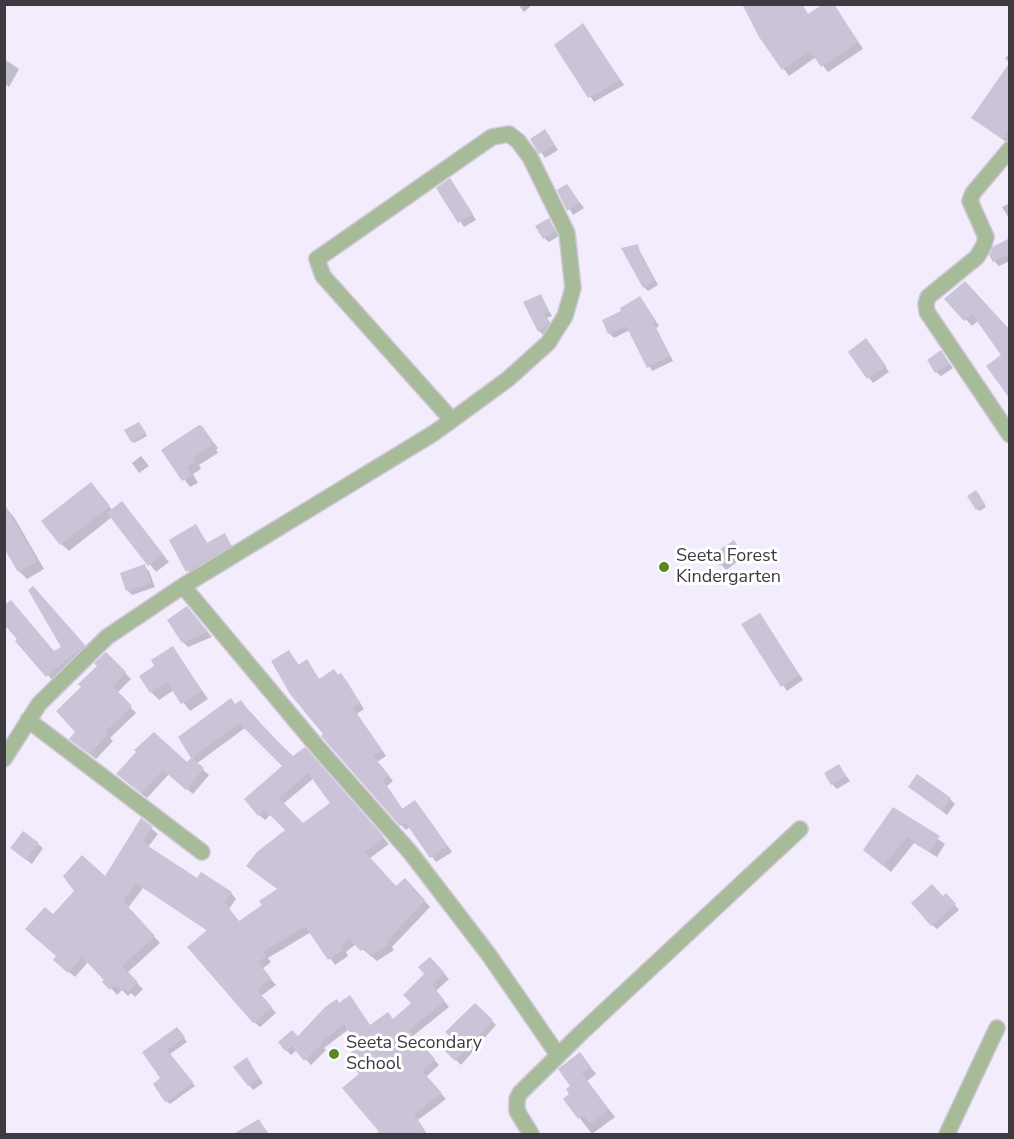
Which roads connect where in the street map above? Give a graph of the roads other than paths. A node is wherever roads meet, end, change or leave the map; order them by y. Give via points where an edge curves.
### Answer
1 (1010, 149) edge
2 (452, 420) junction
3 (1010, 435) edge
4 (183, 586) junction
5 (28, 720) junction
6 (4, 759) edge
7 (800, 829) dead end
8 (202, 852) dead end
9 (997, 1028) dead end
10 (558, 1055) junction
11 (531, 1134) edge
12 (947, 1134) edge

1 - 3 street via 969,201 986,237 984,245 977,257 928,297 926,304 927,312
2 - 2 street via 508,379 548,343 566,316 573,288 567,233 530,157 509,134 492,137 317,259 323,276
2 - 4 street
4 - 5 street via 107,637 68,673
4 - 10 street via 410,852 489,955
5 - 6 street
5 - 8 street
7 - 10 street
9 - 12 street
10 - 11 street via 517,1099 517,1111

